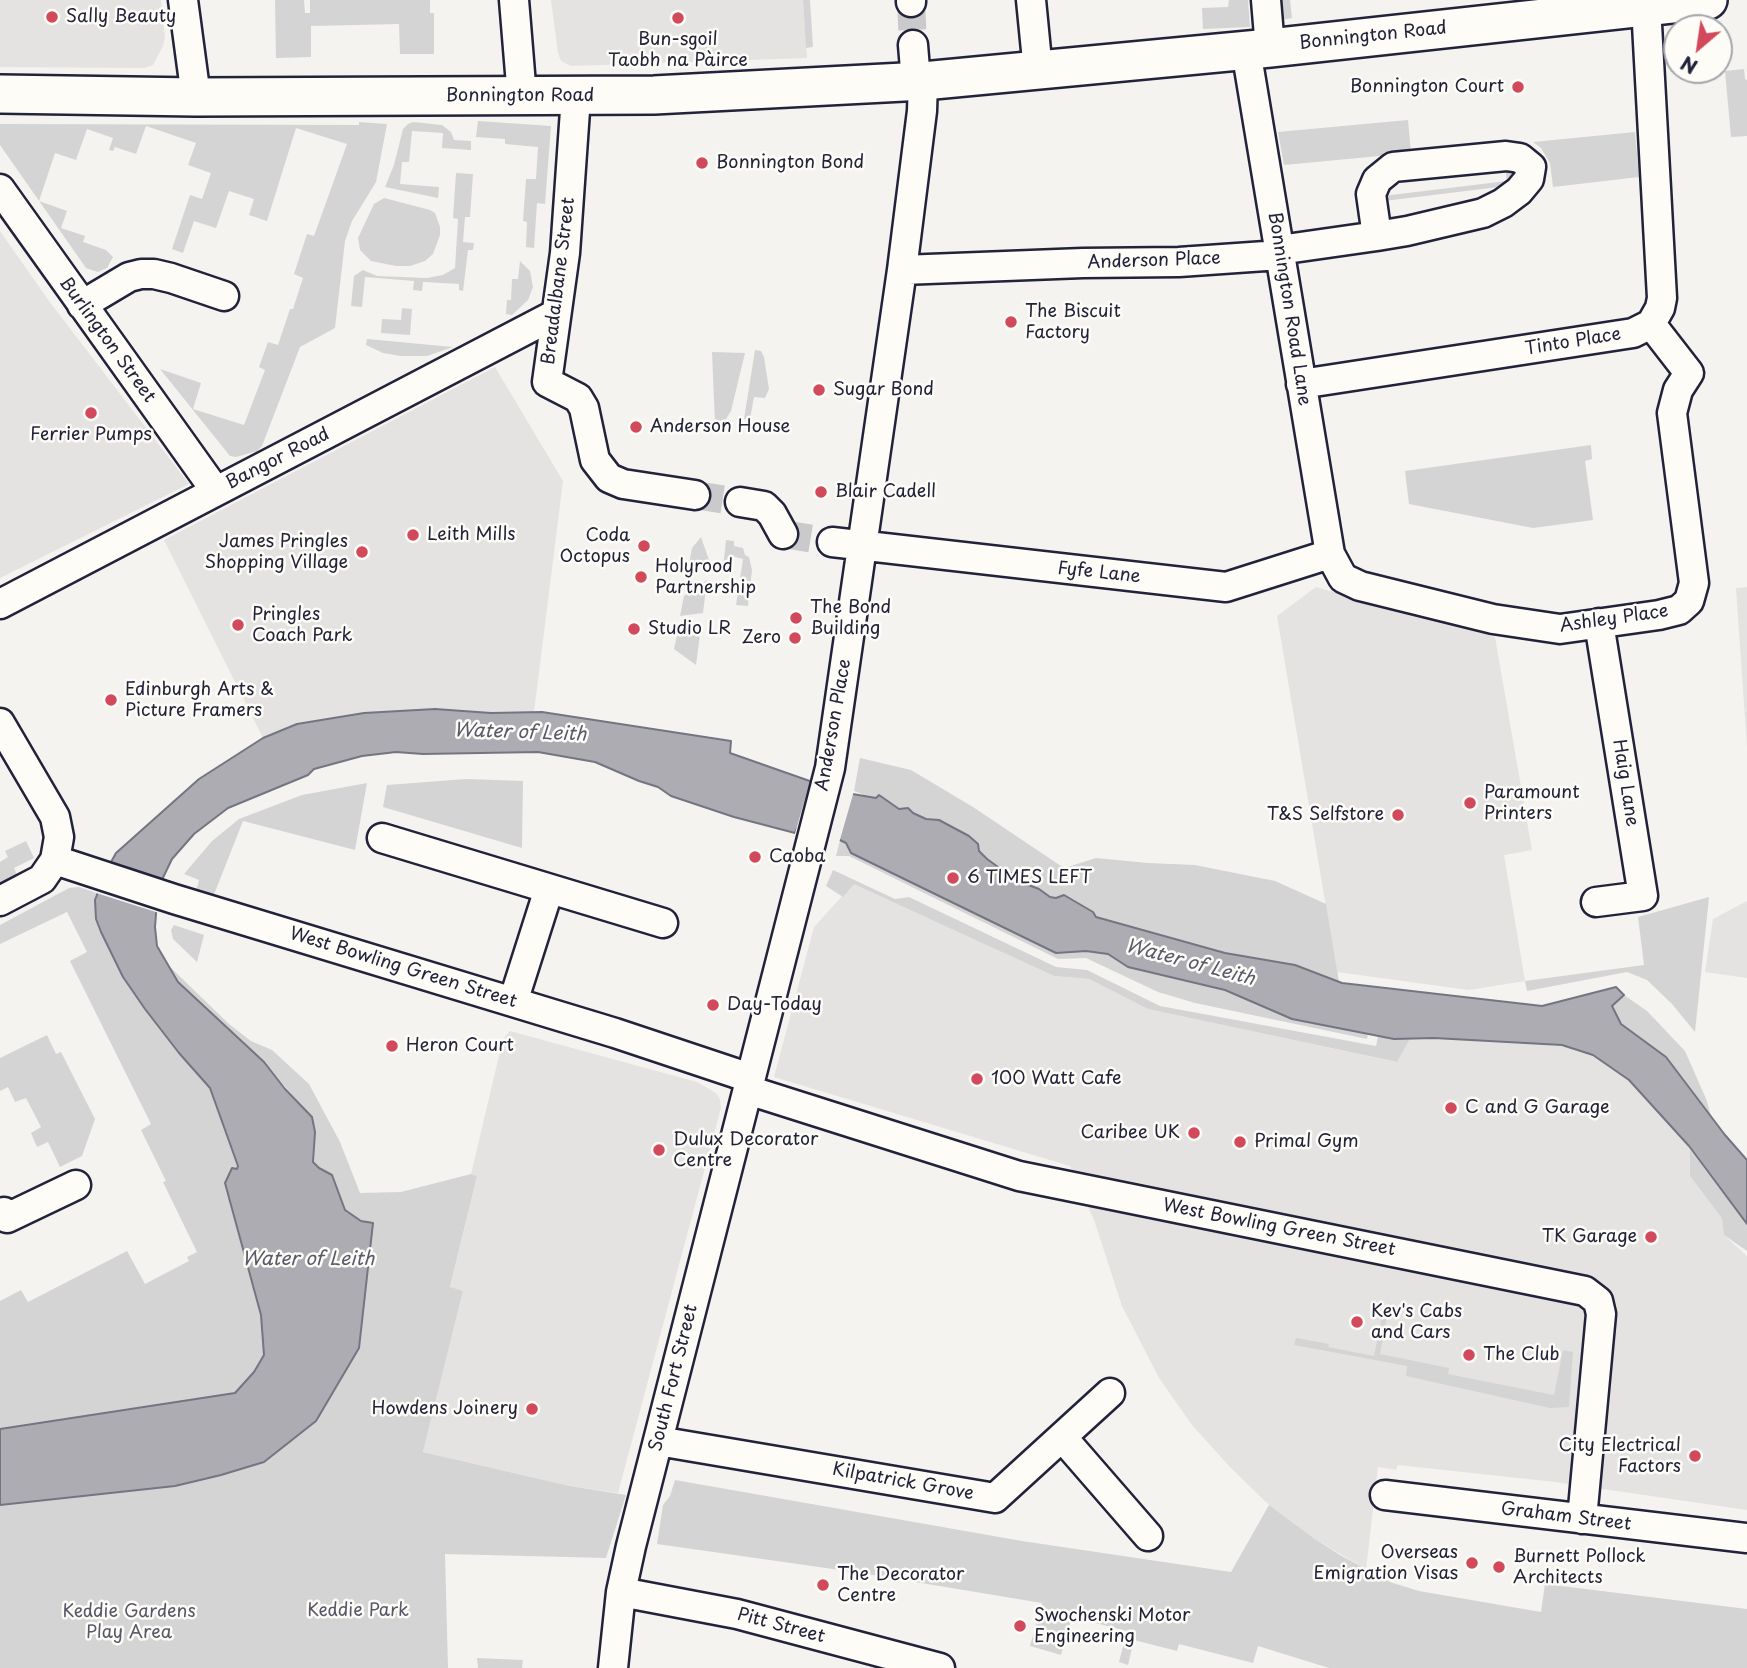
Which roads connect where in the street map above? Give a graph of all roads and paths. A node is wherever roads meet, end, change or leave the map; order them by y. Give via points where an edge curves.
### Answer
1 (183, 0) edge
2 (514, 0) edge
3 (1031, 0) edge
4 (1266, 0) edge
5 (1708, 0) edge
6 (1646, 6) junction
7 (914, 45) tunnel mouth
8 (1258, 49) junction
9 (1038, 71) junction
10 (919, 81) junction
11 (0, 94) edge
12 (576, 96) junction
13 (196, 97) junction
14 (522, 97) junction
15 (0, 189) edge
16 (1377, 236) junction
17 (1279, 252) junction
18 (902, 270) junction
19 (224, 296) dead end
20 (82, 305) junction
21 (556, 314) junction
22 (1651, 324) junction
23 (1301, 384) junction
24 (215, 490) junction
25 (695, 495) tunnel mouth
26 (740, 502) tunnel mouth
27 (783, 534) dead end
28 (832, 542) tunnel mouth
29 (863, 547) junction
30 (1332, 560) junction
31 (0, 604) edge
32 (1599, 623) junction
33 (0, 723) edge
34 (382, 838) dead end
35 (55, 860) junction
36 (550, 889) junction
37 (0, 901) edge
38 (1596, 902) dead end
39 (663, 923) dead end
40 (513, 1002) junction
41 (749, 1084) junction
42 (76, 1185) dead end
43 (1, 1210) edge
44 (1110, 1393) dead end
45 (1062, 1437) junction
46 (658, 1441) junction
47 (1385, 1495) dead end
48 (1582, 1519) junction
49 (1147, 1536) dead end
50 (1747, 1538) edge
51 (621, 1592) junction
52 (613, 1668) edge
53 (940, 1668) edge

1 - 13 street
2 - 14 street
3 - 9 street
4 - 8 street, Bonnington Road Lane
5 - 6 main road, Bonnington Road
6 - 8 main road, Bonnington Road
6 - 22 street via 1662,298
7 - 10 street, Anderson Place
8 - 9 main road, Bonnington Road
8 - 17 street, Bonnington Road Lane
9 - 10 main road, Bonnington Road
10 - 12 main road, Bonnington Road
10 - 18 street, Anderson Place via 922,111
11 - 13 main road, Bonnington Road
12 - 14 main road, Bonnington Road
12 - 21 street, Breadalbane Street
13 - 14 main road, Bonnington Road
15 - 20 street, Burlington Street
16 - 16 street, Anderson Place via 1494,208 1526,184 1531,167 1520,158 1506,156 1392,167 1377,180 1371,194
16 - 17 street, Anderson Place
17 - 18 street, Anderson Place via 1179,262
17 - 23 street, Bonnington Road Lane
18 - 29 street, Anderson Place
19 - 20 street via 171,278 141,274
20 - 24 street, Burlington Street
21 - 24 street, Bangor Road
21 - 25 street, Breadalbane Street via 547,382 578,398 602,471 623,484
22 - 23 street, Tinto Place via 1633,333
22 - 32 street, Ashley Place via 1689,373 1672,413 1694,583 1689,601 1679,610
23 - 30 street, Bonnington Road Lane
24 - 31 street, Bangor Road
26 - 27 street via 764,506
28 - 29 street, Fyfe Lane
29 - 30 street, Fyfe Lane via 1226,587
29 - 41 street, Anderson Place via 830,768
30 - 32 street, Ashley Place via 1343,578 1360,586 1493,619 1560,629
32 - 38 street, Haig Lane via 1643,896
33 - 35 street via 55,817 59,837
34 - 36 street
35 - 37 street via 42,879
35 - 40 street, West Bowling Green Street
36 - 39 street
36 - 40 street
40 - 41 street, West Bowling Green Street via 615,1033
41 - 46 street, South Fort Street
41 - 48 street, West Bowling Green Street via 1019,1176 1586,1291 1598,1301 1601,1314
42 - 43 street via 7,1218
44 - 45 street, Kilpatrick Grove
45 - 46 street, Kilpatrick Grove via 995,1498
45 - 49 street
46 - 51 street, South Fort Street
47 - 48 street, Graham Street
48 - 50 street, Graham Street
51 - 52 street, South Fort Street
51 - 53 street, Pitt Street via 737,1614

